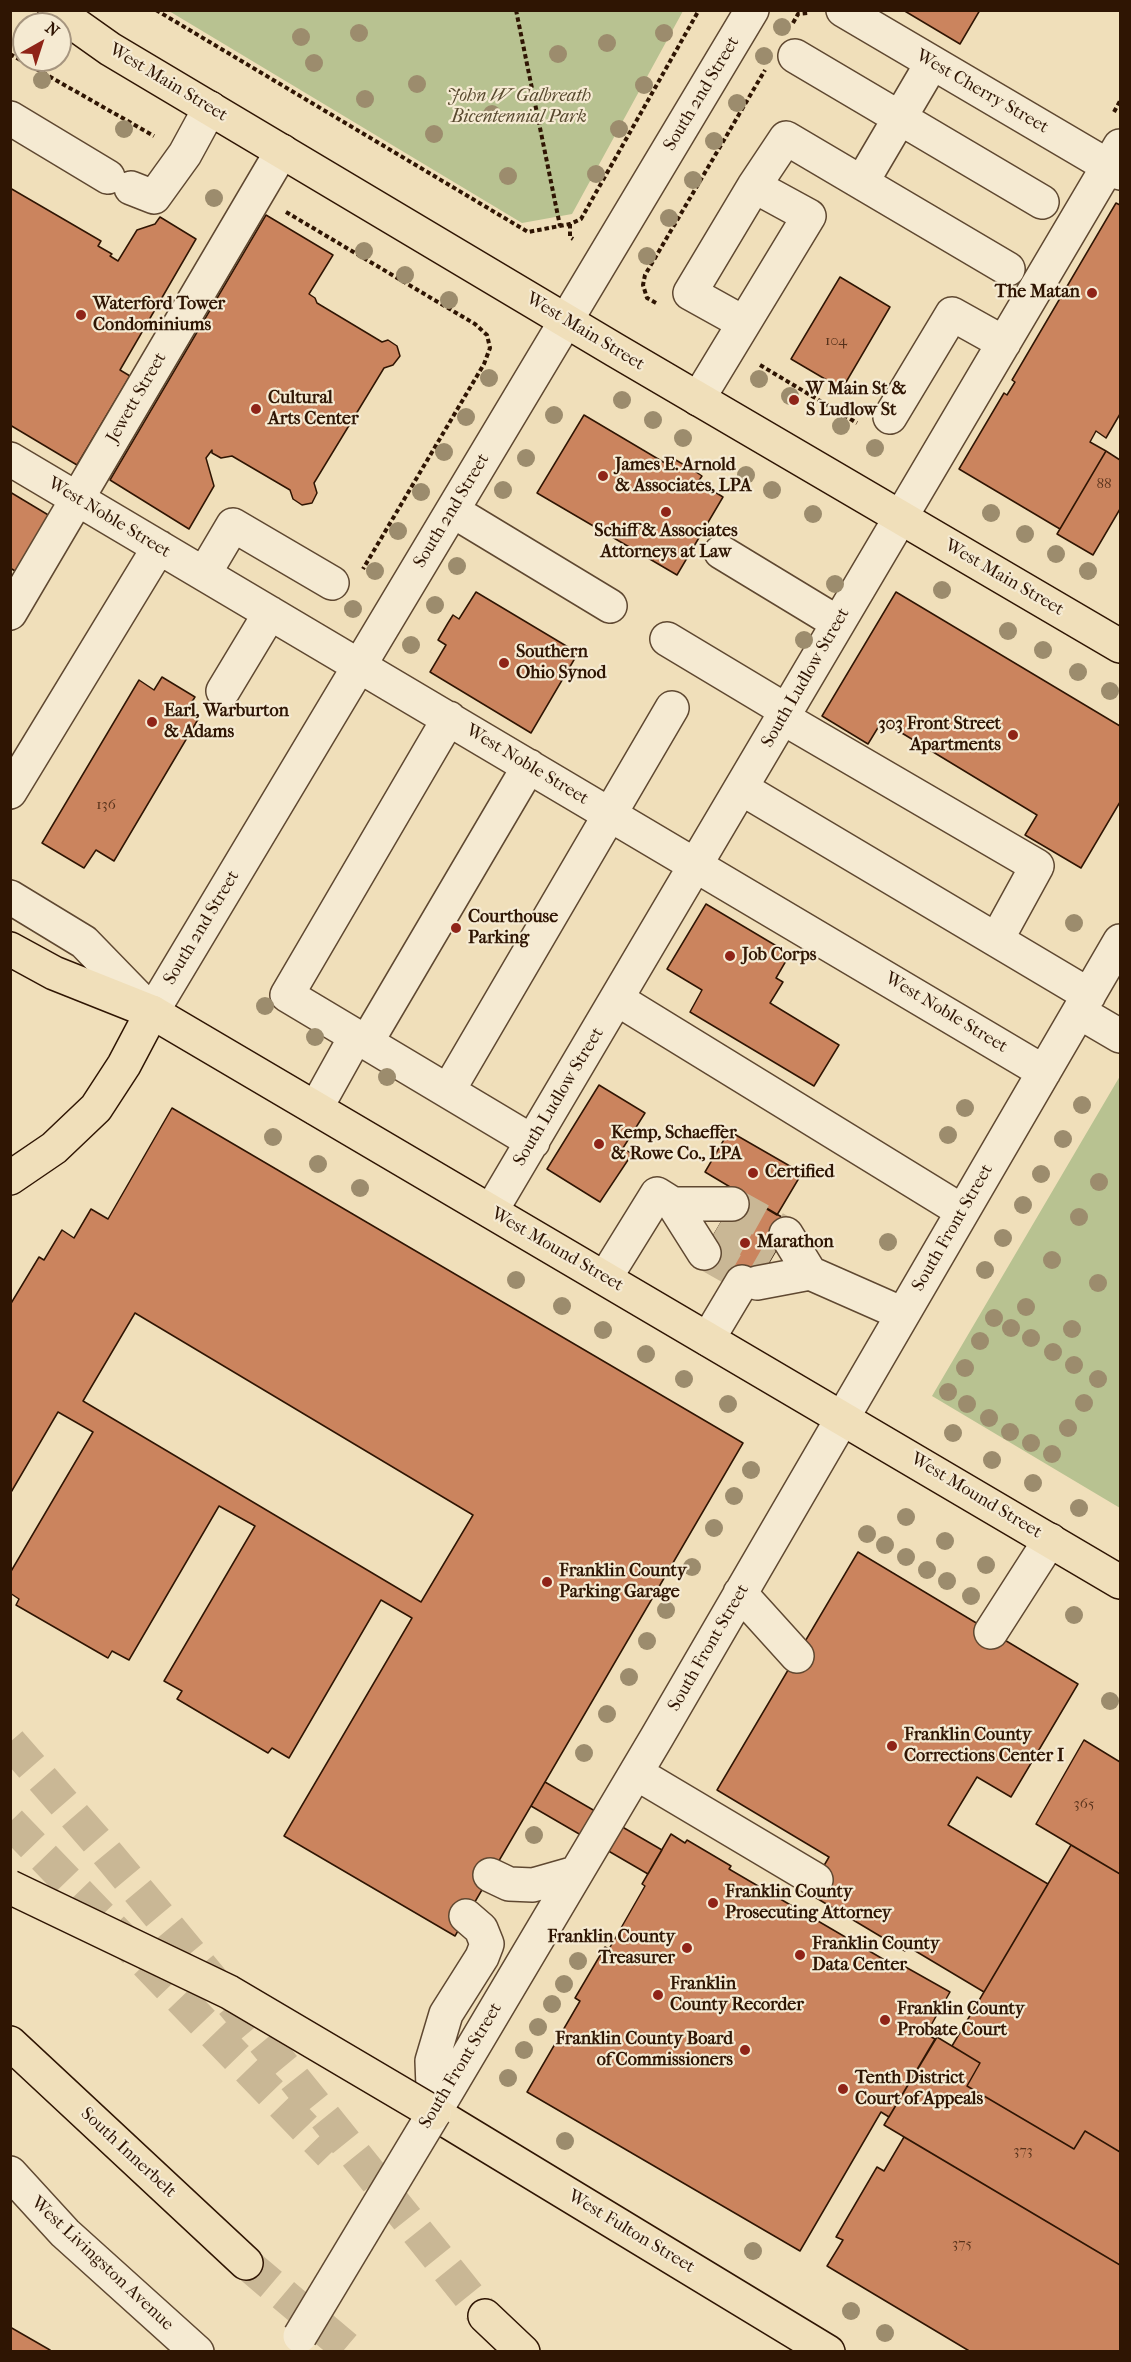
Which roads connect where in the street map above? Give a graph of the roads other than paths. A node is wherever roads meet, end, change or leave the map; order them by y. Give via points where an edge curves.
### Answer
1 (55, 10) edge
2 (752, 10) edge
3 (843, 10) edge
4 (795, 56) dead end
5 (933, 63) junction
6 (210, 108) junction
7 (10, 118) edge
8 (900, 118) junction
9 (282, 151) junction
10 (1116, 162) edge
11 (862, 182) junction
12 (754, 186) junction
13 (1042, 202) dead end
14 (1008, 269) dead end
15 (566, 321) junction
16 (744, 323) junction
17 (1004, 344) junction
18 (698, 399) junction
19 (890, 417) dead end
20 (10, 459) edge
21 (77, 499) junction
22 (453, 511) junction
23 (901, 518) junction
24 (159, 548) junction
25 (721, 552) dead end
26 (204, 574) junction
27 (332, 583) dead end
28 (15, 596) edge
29 (610, 606) dead end
30 (270, 613) junction
31 (838, 623) junction
32 (667, 639) dead end
33 (1120, 646) edge
34 (360, 666) junction
35 (223, 691) dead end
36 (672, 708) dead end
37 (785, 714) junction
38 (448, 718) junction
39 (529, 766) junction
40 (741, 788) junction
41 (10, 792) edge
42 (609, 813) junction
43 (696, 865) junction
44 (10, 897) edge
45 (997, 939) junction
46 (1120, 942) edge
47 (10, 948) edge
48 (617, 999) junction
49 (1084, 1003) junction
50 (152, 1012) junction
51 (1120, 1036) edge
52 (361, 1039) junction
53 (1044, 1072) junction
54 (448, 1091) junction
55 (316, 1108) junction
56 (533, 1142) junction
57 (10, 1178) edge
58 (673, 1204) junction
59 (491, 1211) junction
60 (962, 1211) junction
61 (764, 1265) junction
62 (810, 1273) junction
63 (605, 1278) junction
64 (903, 1314) junction
65 (708, 1339) junction
66 (843, 1417) junction
67 (1050, 1540) junction
68 (1120, 1582) edge
69 (740, 1593) junction
70 (991, 1632) dead end
71 (797, 1656) dead end
72 (636, 1773) junction
73 (575, 1873) junction
74 (490, 1875) dead end
75 (816, 1880) dead end
76 (10, 1887) edge
77 (466, 1916) dead end
78 (10, 2043) edge
79 (434, 2113) junction
80 (10, 2173) edge
81 (246, 2263) tunnel mouth
82 (485, 2316) tunnel mouth
83 (197, 2352) edge
84 (291, 2352) edge
85 (523, 2352) edge
86 (828, 2352) edge

1 - 6 main road, West Main Street via 110,49
2 - 15 street, South 2nd Street
3 - 5 street, West Cherry Street
4 - 8 street
5 - 8 street
5 - 10 street, West Cherry Street
6 - 7 street via 185,154 154,197 119,182
6 - 9 main road, West Main Street
8 - 11 street
8 - 13 street
9 - 15 main road, West Main Street
9 - 21 street, Jewett Street
10 - 17 street, South Ludlow Street
11 - 12 street via 786,138
11 - 14 street
12 - 16 street via 690,293
12 - 16 street via 809,216
15 - 18 main road, West Main Street
15 - 22 street, South 2nd Street
16 - 18 street
17 - 19 street via 952,314
17 - 23 street, South Ludlow Street
18 - 23 main road, West Main Street
20 - 21 street, West Noble Street
21 - 24 street, West Noble Street
21 - 28 street, Jewett Street
22 - 29 street
22 - 34 street, South 2nd Street
23 - 31 street, South Ludlow Street
23 - 33 main road, West Main Street
24 - 26 street, West Noble Street
24 - 41 street
25 - 31 street
26 - 27 street via 233,525
26 - 30 street, West Noble Street
30 - 34 street, West Noble Street
30 - 35 street
31 - 37 street, South Ludlow Street
32 - 37 street
34 - 38 street, West Noble Street
34 - 50 street, South 2nd Street
36 - 42 street
37 - 40 street, South Ludlow Street
37 - 45 street via 1037,866
38 - 39 street, West Noble Street
38 - 52 street via 287,994
39 - 42 street, West Noble Street
39 - 52 street
40 - 43 street, South Ludlow Street
40 - 45 street
42 - 43 street, West Noble Street
42 - 54 street
43 - 48 street, South Ludlow Street
43 - 53 street, West Noble Street
44 - 50 street, West Mound Street via 84,942
45 - 49 street
46 - 49 street, South Front Street
47 - 50 main road via 54,973
48 - 56 street, South Ludlow Street
48 - 60 street
49 - 51 street
49 - 53 street, South Front Street
50 - 55 main road, West Mound Street
50 - 57 main road via 96,1108 54,1148
52 - 54 street
52 - 55 street
53 - 60 street, South Front Street
54 - 56 street
55 - 59 main road, West Mound Street
56 - 59 street, South Ludlow Street
58 - 58 street via 717,1229
58 - 63 street via 657,1194
59 - 63 main road, West Mound Street
60 - 64 street, South Front Street
61 - 62 street
61 - 62 street
61 - 65 street
62 - 64 street
63 - 65 main road, West Mound Street
64 - 66 street, South Front Street
65 - 66 main road, West Mound Street
66 - 67 main road, West Mound Street
66 - 69 street, South Front Street
67 - 68 main road, West Mound Street
67 - 70 street
69 - 71 street
69 - 72 street, South Front Street
72 - 73 street, South Front Street
72 - 75 street
73 - 74 street via 533,1885 509,1884
73 - 79 street, South Front Street
76 - 79 main road, West Fulton Street, bridge via 229,1992
77 - 79 street via 481,1929 487,1944 446,2014 432,2061
78 - 81 main road, South Innerbelt
79 - 84 street, South Front Street, bridge
79 - 86 main road, West Fulton Street
80 - 83 street, West Livingston Avenue via 65,2233
82 - 85 main road

